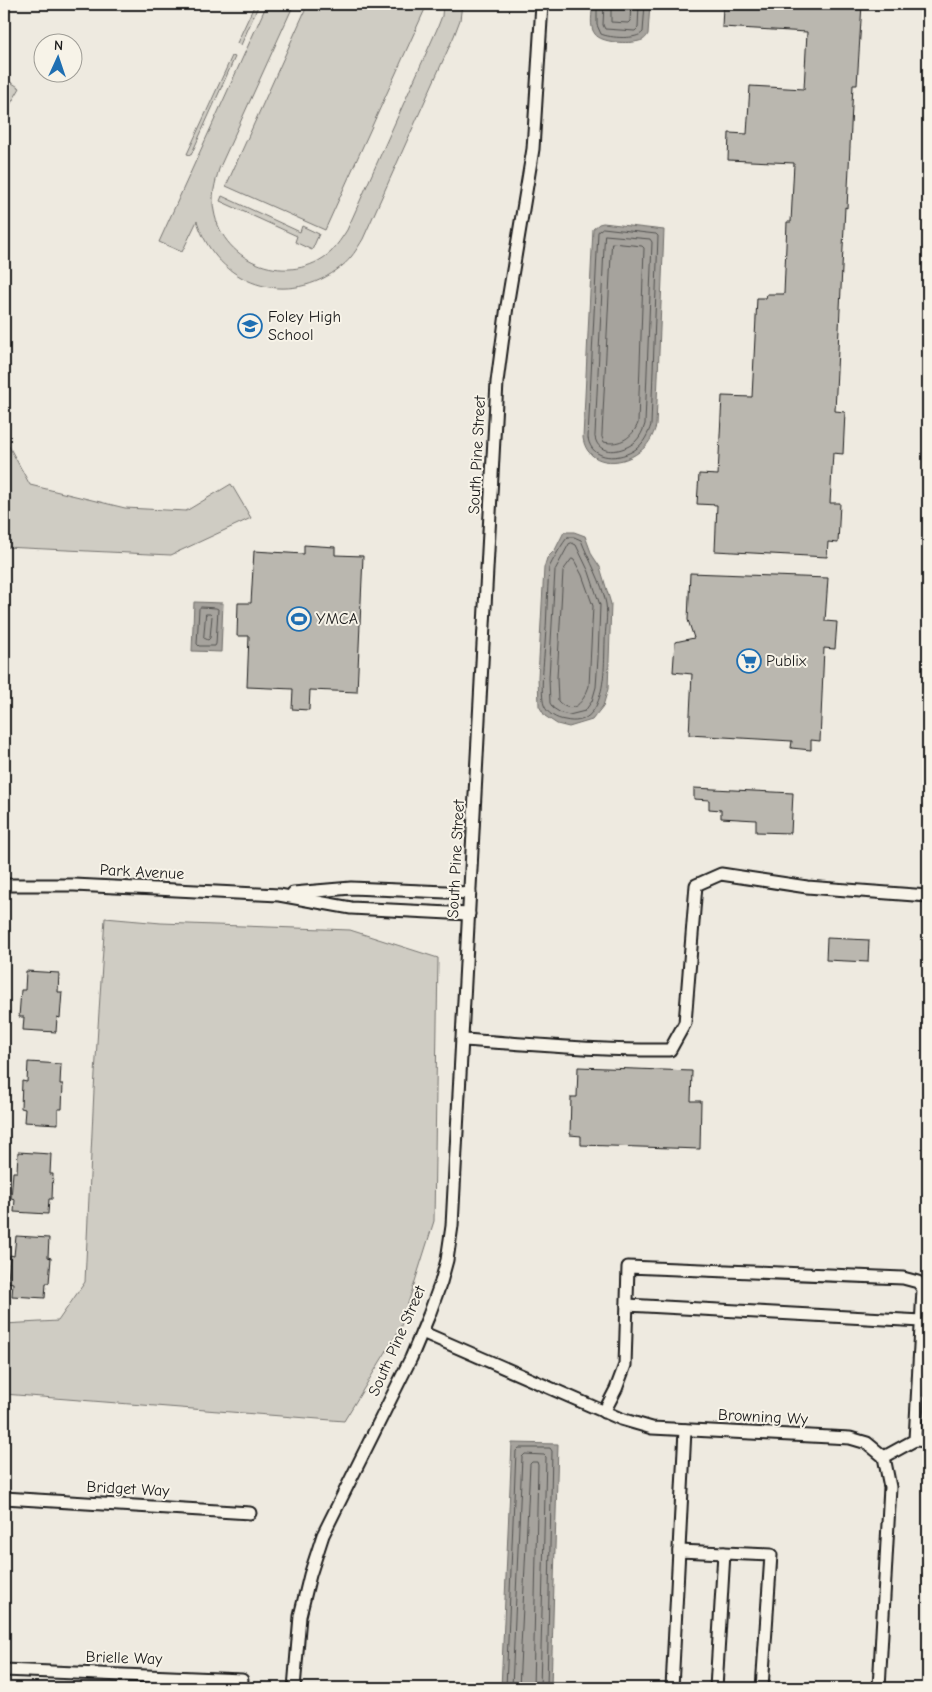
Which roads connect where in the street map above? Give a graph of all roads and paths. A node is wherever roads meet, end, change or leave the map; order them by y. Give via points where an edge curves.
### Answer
1 (542, 4) edge
2 (4, 885) edge
3 (470, 893) junction
4 (279, 894) junction
5 (928, 896) edge
6 (469, 914) junction
7 (462, 1040) junction
8 (627, 1305) junction
9 (922, 1321) junction
10 (422, 1332) junction
11 (604, 1412) junction
12 (685, 1430) junction
13 (915, 1440) junction
14 (928, 1441) edge
15 (884, 1457) junction
16 (4, 1498) edge
17 (250, 1512) dead end
18 (679, 1551) junction
19 (724, 1553) junction
20 (4, 1670) edge
21 (242, 1680) dead end
22 (294, 1688) edge
23 (672, 1688) edge
24 (716, 1688) edge
25 (762, 1688) edge
26 (879, 1688) edge

1 - 3 street, South Pine Street via 533,149 497,382
2 - 4 street, Park Avenue
3 - 4 street, Park Avenue via 351,888
3 - 6 street, South Pine Street
4 - 6 street, Park Avenue via 351,908
5 - 7 street via 806,887 721,874 696,885 685,1023 670,1050 621,1051
6 - 7 street, South Pine Street
7 - 10 street, South Pine Street via 452,1226 443,1275
8 - 9 street
8 - 9 street via 628,1268 903,1278 918,1282 923,1289
8 - 11 street via 625,1365
9 - 13 street
10 - 11 street, Browning Wy
10 - 22 street, South Pine Street via 323,1535 300,1616
11 - 12 street, Browning Wy via 652,1428
12 - 15 street, Browning Wy via 850,1438 867,1443
12 - 18 street
13 - 14 street
13 - 15 street
15 - 26 street via 890,1487
16 - 17 street, Bridget Way
18 - 19 street
18 - 23 street
19 - 24 street
19 - 25 street via 771,1555
20 - 21 street, Brielle Way

